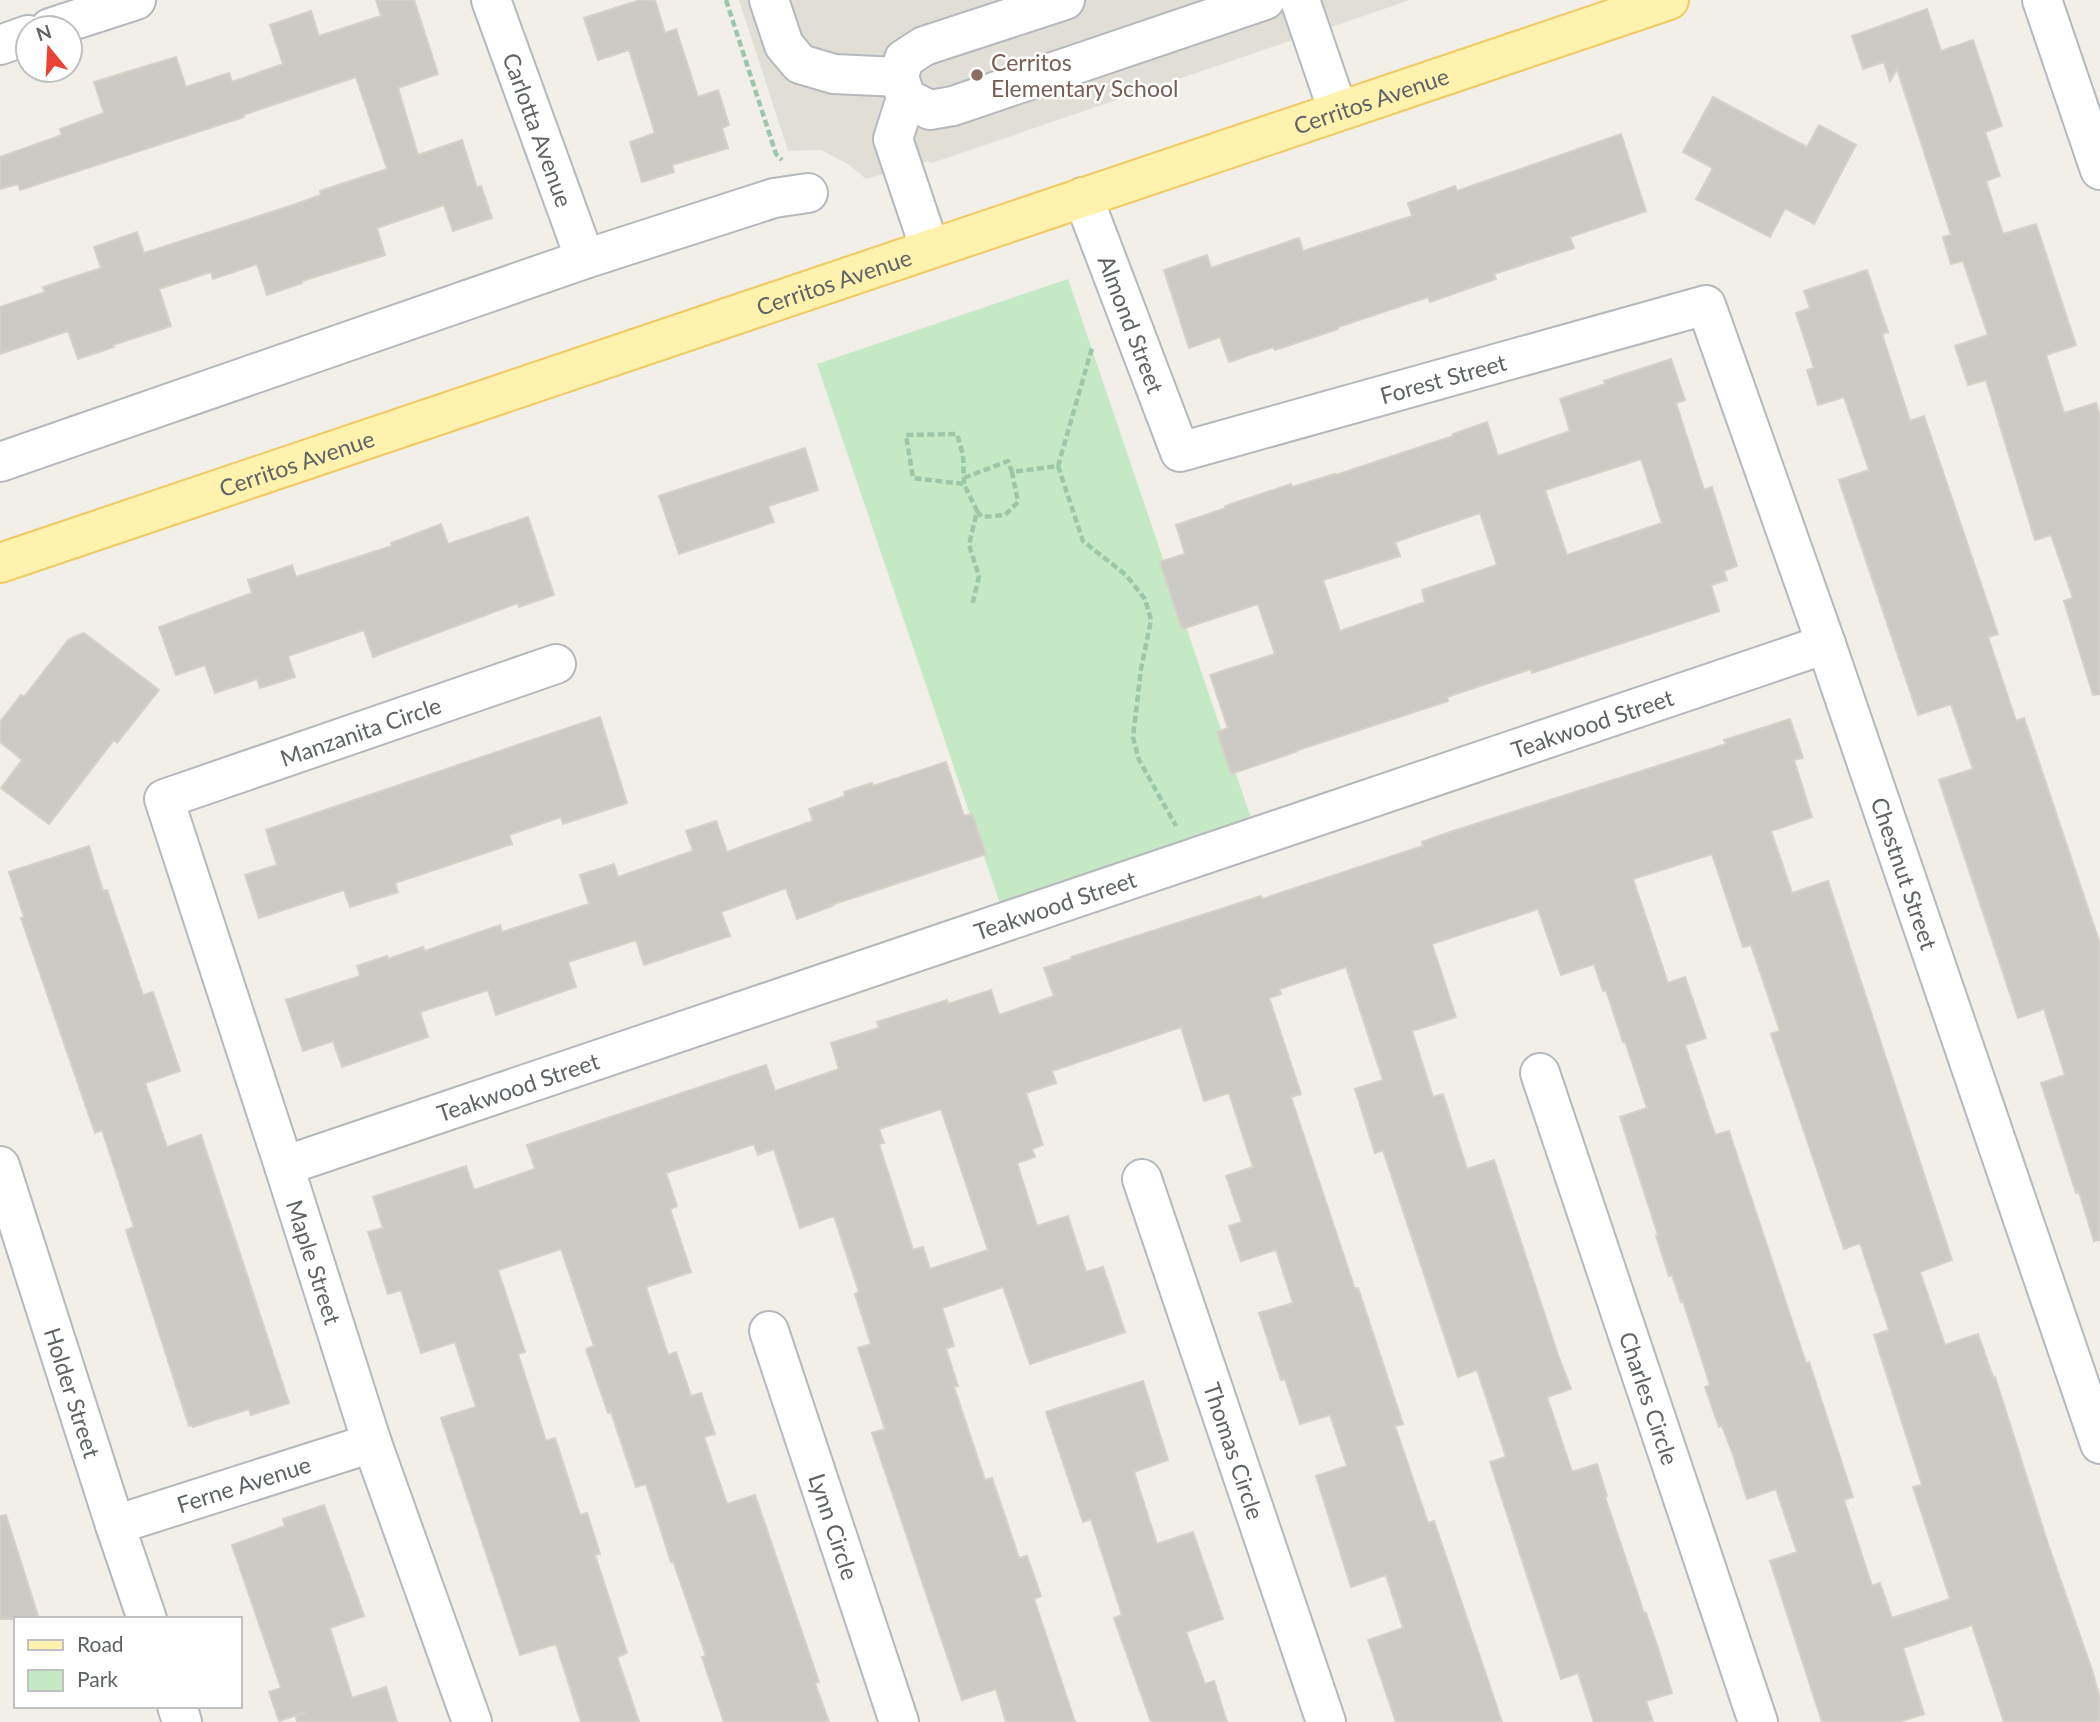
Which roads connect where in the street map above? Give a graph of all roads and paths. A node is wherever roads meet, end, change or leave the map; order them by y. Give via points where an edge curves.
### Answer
1 (136, 0) edge
2 (491, 0) edge
3 (726, 0) edge
4 (769, 0) edge
5 (1065, 0) edge
6 (1265, 0) edge
7 (1300, 0) edge
8 (1669, 0) edge
9 (2042, 0) edge
10 (84, 17) edge
11 (902, 88) junction
12 (1338, 111) junction
13 (785, 164) dead end
14 (2100, 170) edge
15 (808, 193) dead end
16 (1083, 197) junction
17 (930, 249) junction
18 (585, 259) junction
19 (1706, 305) joint
20 (1091, 348) dead end
21 (1180, 452) joint
22 (0, 462) edge
23 (1058, 466) junction
24 (1012, 472) junction
25 (964, 481) junction
26 (976, 510) junction
27 (0, 562) edge
28 (972, 606) dead end
29 (1826, 644) junction
30 (556, 664) dead end
31 (164, 799) joint
32 (1177, 828) dead end
33 (1540, 1073) dead end
34 (0, 1166) edge
35 (284, 1166) junction
36 (1142, 1179) dead end
37 (769, 1331) dead end
38 (2099, 1436) edge
39 (372, 1443) junction
40 (115, 1525) junction
41 (146, 1617) edge
42 (472, 1722) edge
43 (900, 1722) edge
44 (1326, 1722) edge
45 (1758, 1722) edge

1 - 10 street
2 - 18 street, Carlotta Avenue
3 - 13 path via 776,154
4 - 11 street via 784,45 800,64
5 - 11 street via 924,46 904,59
6 - 11 street via 953,106 930,110
7 - 12 street
8 - 12 main road, Cerritos Avenue
9 - 14 street
11 - 17 street via 893,139
12 - 16 main road, Cerritos Avenue
15 - 18 street via 774,198
16 - 17 main road, Cerritos Avenue
16 - 21 street, Almond Street
17 - 27 main road, Cerritos Avenue
18 - 22 street
19 - 21 street, Forest Street
19 - 29 street, Chestnut Street
20 - 23 path
23 - 24 path
23 - 32 path via 1083,541 1126,575 1145,599 1152,620 1133,737 1139,760
24 - 25 path via 1008,461
24 - 26 path via 1018,502 1005,514 982,517
25 - 25 path via 913,478 906,435 957,434
25 - 26 path
26 - 28 path via 969,545 979,576
29 - 35 street, Teakwood Street
29 - 38 street, Chestnut Street
30 - 31 street, Manzanita Circle
31 - 35 street, Maple Street
33 - 45 street, Charles Circle
34 - 40 street, Holder Street
35 - 39 street, Maple Street
36 - 44 street, Thomas Circle
37 - 43 street, Lynn Circle
39 - 40 street, Ferne Avenue
39 - 42 street, Maple Street
40 - 41 street, Holder Street

